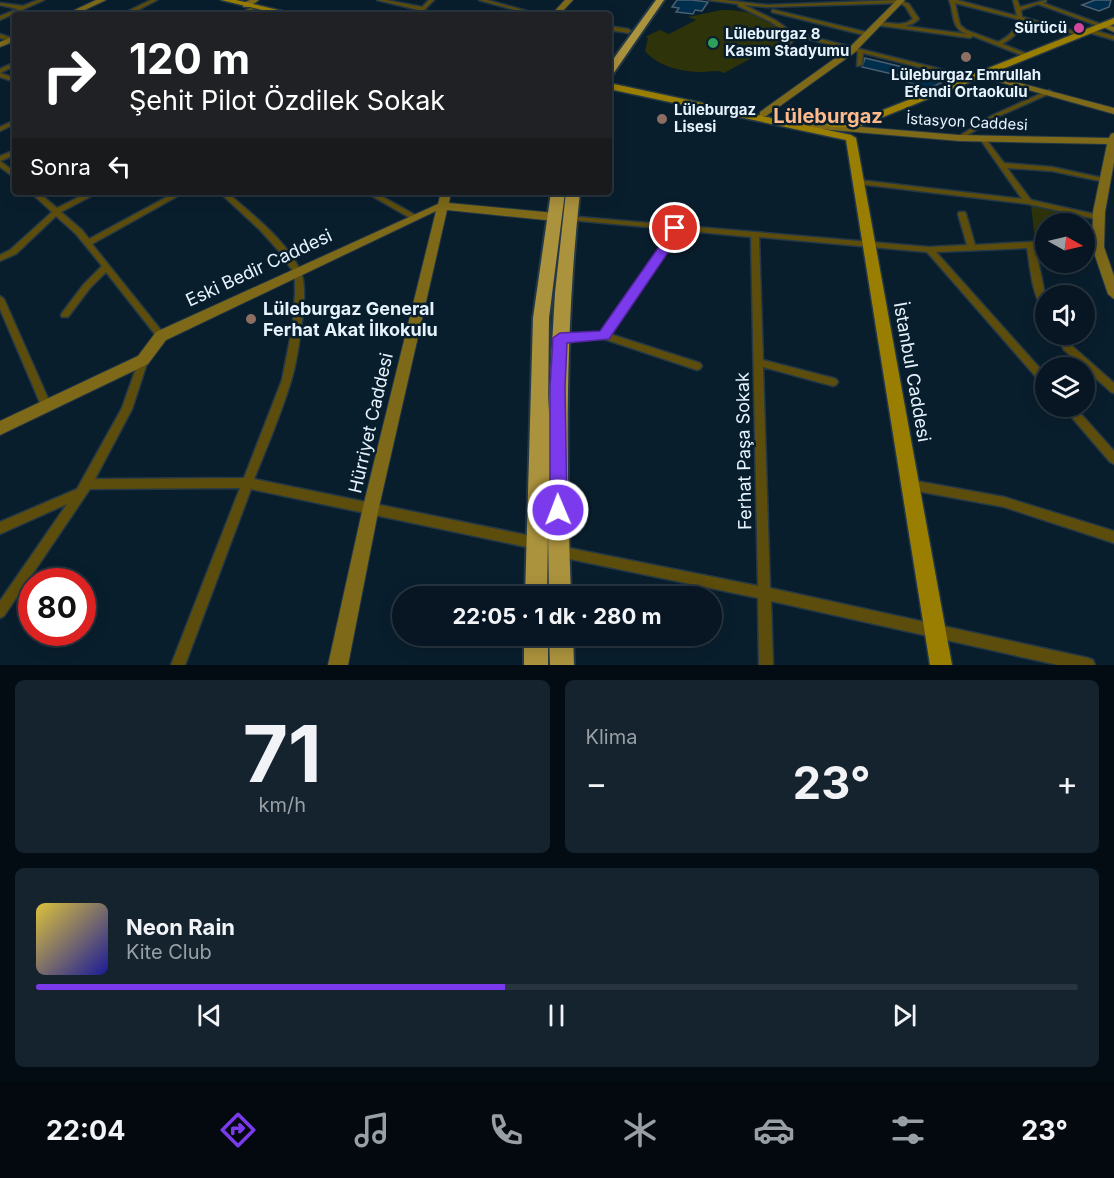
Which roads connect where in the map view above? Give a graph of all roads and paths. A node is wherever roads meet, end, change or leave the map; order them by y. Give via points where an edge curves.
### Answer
1 (42, 0) edge
2 (100, 0) edge
3 (155, 0) edge
4 (255, 0) edge
5 (379, 0) edge
6 (432, 0) edge
7 (481, 0) edge
8 (569, 0) edge
9 (650, 0) edge
10 (660, 0) edge
11 (710, 0) edge
12 (787, 0) edge
13 (952, 0) edge
14 (1015, 0) edge
15 (1046, 0) edge
16 (222, 1) edge
17 (886, 1) edge
18 (899, 1) edge
19 (0, 3) edge
20 (1039, 3) junction
21 (740, 5) junction
22 (781, 6) junction
23 (23, 8) junction
24 (245, 9) edge
25 (1018, 9) junction
26 (132, 10) junction
27 (774, 11) junction
28 (14, 12) edge
29 (74, 12) edge
30 (128, 12) edge
31 (140, 12) edge
32 (262, 12) edge
33 (270, 12) edge
34 (420, 12) edge
35 (527, 12) edge
36 (558, 12) edge
37 (1021, 16) junction
38 (767, 17) junction
39 (878, 24) junction
40 (1109, 25) edge
41 (891, 26) junction
42 (958, 26) junction
43 (612, 28) edge
44 (628, 31) junction
45 (1085, 32) junction
46 (795, 34) junction
47 (867, 34) junction
48 (959, 35) junction
49 (976, 37) junction
50 (1114, 38) edge
51 (998, 44) junction
52 (857, 50) junction
53 (781, 51) dead end
54 (1026, 56) junction
55 (612, 61) edge
56 (612, 62) edge
57 (859, 65) dead end
58 (612, 72) edge
59 (981, 74) junction
60 (970, 78) junction
61 (612, 85) edge
62 (629, 88) junction
63 (612, 91) edge
64 (1049, 92) junction
65 (1114, 111) edge
66 (761, 116) junction
67 (800, 125) junction
68 (959, 138) junction
69 (1113, 138) edge
70 (983, 139) junction
71 (0, 161) edge
72 (1001, 165) junction
73 (12, 173) edge
74 (1108, 174) edge
75 (0, 178) edge
76 (859, 182) junction
77 (37, 195) edge
78 (89, 195) edge
79 (175, 195) edge
80 (226, 195) edge
81 (375, 195) edge
82 (558, 195) edge
83 (572, 195) edge
84 (444, 199) edge
85 (1029, 201) junction
86 (56, 212) junction
87 (962, 214) dead end
88 (415, 217) junction
89 (562, 217) junction
90 (1100, 218) junction
91 (1114, 223) edge
92 (675, 228) junction
93 (755, 235) junction
94 (88, 242) junction
95 (871, 245) junction
96 (1031, 245) junction
97 (1035, 245) edge
98 (1095, 247) edge
99 (1098, 247) junction
100 (972, 248) junction
101 (929, 250) junction
102 (0, 258) edge
103 (107, 266) junction
104 (297, 272) junction
105 (1038, 285) edge
106 (1114, 294) edge
107 (1, 302) edge
108 (65, 315) dead end
109 (161, 336) junction
110 (604, 336) junction
111 (560, 338) junction
112 (1066, 345) edge
113 (143, 360) junction
114 (758, 362) junction
115 (697, 366) dead end
116 (1035, 370) edge
117 (833, 382) dead end
118 (1114, 389) edge
119 (46, 405) junction
120 (1077, 417) edge
121 (0, 428) edge
122 (1114, 459) edge
123 (248, 483) junction
124 (911, 485) junction
125 (84, 488) junction
126 (371, 507) junction
127 (0, 528) edge
128 (1114, 537) edge
129 (536, 543) junction
130 (559, 552) junction
131 (536, 586) edge
132 (560, 586) edge
133 (763, 593) junction
134 (0, 612) edge
135 (936, 630) junction
136 (536, 646) edge
137 (561, 646) edge
138 (178, 665) edge
139 (338, 665) edge
140 (537, 665) edge
141 (562, 665) edge
142 (766, 665) edge
143 (942, 665) edge
144 (1088, 665) edge

1 - 23 street
2 - 29 main road
3 - 26 street
4 - 24 main road
5 - 34 street
6 - 34 street
7 - 35 street
8 - 36 main road
9 - 44 highway
10 - 56 highway
11 - 21 street
12 - 22 street
13 - 37 street
13 - 42 street
14 - 25 street
15 - 20 street
16 - 24 main road
17 - 18 street
17 - 22 street
18 - 39 main road
18 - 41 street via 907,5 916,19 908,25
19 - 23 street
20 - 25 street
20 - 40 street
21 - 22 street
21 - 38 street
22 - 27 street
23 - 28 street
24 - 32 main road
24 - 33 main road
25 - 37 street
26 - 30 street
26 - 31 street
27 - 38 street
27 - 47 street
37 - 45 street
37 - 51 street via 1016,32
38 - 46 street
39 - 41 street
39 - 47 main road
40 - 45 main road
41 - 48 street
42 - 48 street
42 - 49 street
43 - 44 street
44 - 55 highway
45 - 50 street
45 - 54 main road
46 - 52 street
46 - 53 street
47 - 52 main road
48 - 49 street
49 - 51 street
51 - 54 street
52 - 57 street
52 - 60 street
52 - 66 main road
54 - 59 main road
58 - 62 main road via 614,79
59 - 60 main road
59 - 64 main road
60 - 66 main road via 854,125
61 - 62 main road, İstasyon Caddesi
62 - 63 main road
62 - 66 main road, İstasyon Caddesi
64 - 65 main road
64 - 68 street via 995,116
65 - 69 main road via 1108,133
66 - 67 main road, İstasyon Caddesi
67 - 68 main road, İstasyon Caddesi
67 - 76 main road, İstanbul Caddesi via 850,136
68 - 70 main road, İstasyon Caddesi
69 - 70 main road, İstasyon Caddesi
69 - 74 main road
70 - 72 street
71 - 73 street
72 - 74 street
72 - 85 street
73 - 75 street
74 - 90 main road
76 - 85 street
76 - 95 main road, İstanbul Caddesi
77 - 86 street
78 - 86 street
79 - 94 street
80 - 104 street via 263,230
81 - 88 street
82 - 89 highway
83 - 89 highway
84 - 88 main road, Eski Bedir Caddesi
84 - 89 main road, Eski Bedir Caddesi
84 - 126 main road, Hürriyet Caddesi
85 - 90 street
86 - 94 street
86 - 102 street via 14,252
87 - 100 street
88 - 104 main road, Eski Bedir Caddesi
89 - 92 street
89 - 111 highway
89 - 129 highway via 542,318
90 - 91 main road
90 - 99 main road
92 - 93 street
92 - 110 street
93 - 95 street
93 - 114 street, Ferhat Paşa Sokak
94 - 103 street
95 - 101 street
95 - 124 main road, İstanbul Caddesi
96 - 97 street
96 - 100 street
96 - 105 street
98 - 99 street
99 - 106 main road
100 - 101 street
101 - 116 street
103 - 108 street
103 - 109 street
104 - 109 main road, Eski Bedir Caddesi
104 - 123 street via 298,332 287,380
107 - 119 street
109 - 113 main road, Eski Bedir Caddesi
110 - 111 street
110 - 115 street
111 - 130 highway
112 - 118 street
113 - 119 main road, Eski Bedir Caddesi
113 - 125 street via 127,409
114 - 117 street
114 - 133 street, Ferhat Paşa Sokak
119 - 121 main road, Eski Bedir Caddesi
120 - 122 street
123 - 125 street
123 - 126 street
123 - 138 street
124 - 128 street via 1004,502
124 - 135 main road, İstanbul Caddesi
125 - 127 street
125 - 134 street
126 - 129 street
126 - 139 main road, Hürriyet Caddesi
129 - 131 highway
130 - 132 highway
130 - 133 street
133 - 135 street
133 - 142 street, Ferhat Paşa Sokak
135 - 143 main road, İstanbul Caddesi
135 - 144 street
136 - 140 highway
137 - 141 highway

